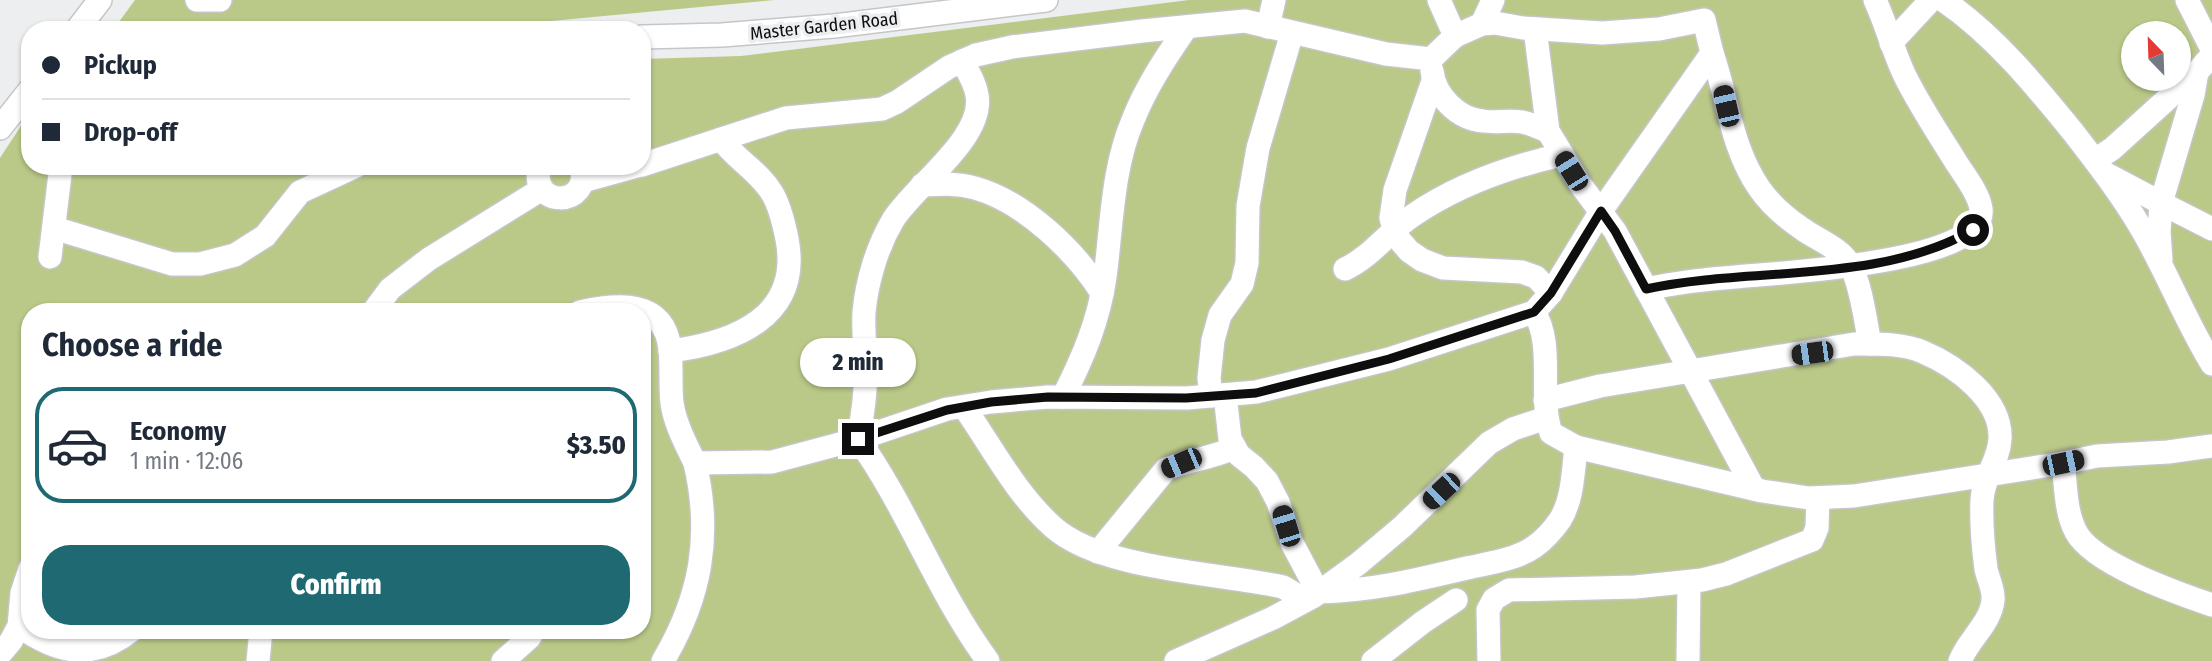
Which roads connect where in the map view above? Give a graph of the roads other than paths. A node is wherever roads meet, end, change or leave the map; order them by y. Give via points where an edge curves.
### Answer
1 (100, 0) edge
2 (197, 0) edge
3 (220, 0) edge
4 (1046, 0) edge
5 (1273, 0) edge
6 (1439, 0) edge
7 (1493, 0) edge
8 (1875, 0) edge
9 (1931, 0) edge
10 (1942, 0) edge
11 (2187, 0) edge
12 (1704, 10) edge
13 (84, 21) edge
14 (1482, 24) junction
15 (1186, 27) junction
16 (1268, 27) junction
17 (1535, 29) junction
18 (1293, 33) junction
19 (1455, 36) junction
20 (651, 37) edge
21 (1891, 43) junction
22 (2212, 49) edge
23 (1712, 53) junction
24 (962, 61) junction
25 (2205, 64) edge
26 (1432, 70) junction
27 (21, 101) edge
28 (1543, 105) junction
29 (1522, 122) junction
30 (0, 128) edge
31 (1548, 131) junction
32 (721, 139) junction
33 (1561, 155) junction
34 (651, 161) edge
35 (2099, 167) junction
36 (60, 175) edge
37 (337, 175) edge
38 (581, 175) edge
39 (541, 178) edge
40 (922, 185) junction
41 (2161, 203) junction
42 (1601, 211) junction
43 (54, 228) junction
44 (1394, 229) junction
45 (2212, 229) edge
46 (50, 257) dead end
47 (1420, 259) junction
48 (1852, 267) junction
49 (2162, 267) junction
50 (1646, 289) junction
51 (1102, 293) junction
52 (1551, 293) junction
53 (380, 303) edge
54 (1534, 312) junction
55 (651, 314) edge
56 (1870, 344) junction
57 (670, 351) junction
58 (2212, 364) edge
59 (1691, 372) junction
60 (1218, 396) junction
61 (1063, 397) junction
62 (964, 407) junction
63 (1545, 409) junction
64 (858, 439) junction
65 (2212, 446) edge
66 (1576, 447) junction
67 (1234, 448) junction
68 (695, 463) junction
69 (2063, 463) junction
70 (1986, 476) junction
71 (1754, 489) junction
72 (1818, 498) junction
73 (1098, 552) junction
74 (1495, 562) junction
75 (1430, 577) junction
76 (1689, 583) junction
77 (1312, 596) junction
78 (1499, 596) junction
79 (1460, 602) junction
80 (21, 604) edge
81 (2212, 605) edge
82 (19, 626) joint
83 (1487, 628) junction
84 (41, 639) edge
85 (120, 639) edge
86 (260, 639) edge
87 (528, 639) edge
88 (0, 654) edge
89 (258, 661) edge
90 (503, 661) edge
91 (663, 661) edge
92 (988, 661) edge
93 (1176, 661) edge
94 (1373, 661) edge
95 (1489, 661) edge
96 (1688, 661) edge
97 (1961, 661) edge

1 - 13 street
2 - 3 street
4 - 20 street, Master Garden Road via 834,26
5 - 16 street
6 - 19 street
7 - 14 street
8 - 21 street
9 - 21 street
10 - 35 street via 2002,50
11 - 22 street
12 - 17 street via 1659,29 1602,33
12 - 23 street
14 - 17 street
14 - 19 street
15 - 16 street via 1245,21
15 - 24 street via 1012,47
15 - 51 street via 1132,121 1115,191
16 - 18 street
17 - 28 street
18 - 26 street via 1386,54
18 - 60 street via 1258,148 1242,284 1220,315 1213,340 1209,377
19 - 26 street via 1442,47
21 - 48 street via 1926,115 1971,186 1981,209 1979,221 1955,240
23 - 42 street
23 - 48 street via 1735,140 1761,191
24 - 32 street via 882,109 786,118
24 - 40 street via 978,97 975,119
25 - 35 street via 2112,149
25 - 41 street
26 - 29 street via 1442,97 1459,114 1479,121
26 - 44 street via 1395,190
27 - 30 street
28 - 29 street
28 - 31 street
29 - 31 street
31 - 33 street
32 - 34 street
32 - 57 street via 774,195 791,258 788,283 778,303 741,333
33 - 42 street
33 - 44 street via 1470,183
35 - 41 street
35 - 49 street
36 - 43 street
37 - 43 street via 300,192 265,236 235,255 200,264 172,264
38 - 39 street via 576,193 562,199 554,198
39 - 53 street via 390,289
40 - 51 street via 950,183 974,188 1013,205 1060,241
40 - 64 street via 893,219 870,278 864,310 866,391
41 - 45 street
41 - 49 street
42 - 50 street
42 - 52 street
43 - 46 street
44 - 47 street
44 - 47 street via 1352,265 1382,257
47 - 52 street via 1443,268 1522,272 1536,276
48 - 50 street
48 - 56 street
49 - 58 street
50 - 59 street
51 - 61 street via 1088,346
52 - 54 street
54 - 60 street via 1313,380
54 - 63 street via 1544,341
55 - 57 street via 662,326
56 - 59 street
56 - 70 street via 1922,352 1983,395 1996,410 2000,425 1996,459
57 - 68 street via 673,405
59 - 63 street via 1600,386
59 - 71 street
60 - 61 street
60 - 67 street
61 - 62 street
62 - 64 street
62 - 73 street via 1037,511 1072,541
63 - 66 street via 1551,433
63 - 77 street via 1489,443 1402,527
64 - 68 street via 772,462
64 - 92 street
65 - 69 street
66 - 71 street
66 - 74 street via 1569,501 1560,520 1533,548
67 - 73 street via 1166,469
67 - 77 street via 1267,481
68 - 91 street via 703,507 699,570 685,617
69 - 70 street
69 - 81 street via 2069,513 2088,548 2138,575
70 - 72 street
70 - 97 street via 1981,521 1993,599
71 - 72 street
72 - 76 street via 1812,540 1726,574
73 - 77 street
74 - 75 street
74 - 78 street
75 - 77 street
75 - 79 street via 1438,589
76 - 78 street via 1509,590
76 - 96 street
77 - 93 street
78 - 79 street
78 - 83 street via 1488,610
79 - 83 street via 1478,614
79 - 94 street via 1423,622
80 - 82 street
82 - 88 street
83 - 95 street
84 - 85 street via 75,652 93,651
86 - 89 street
87 - 90 street

